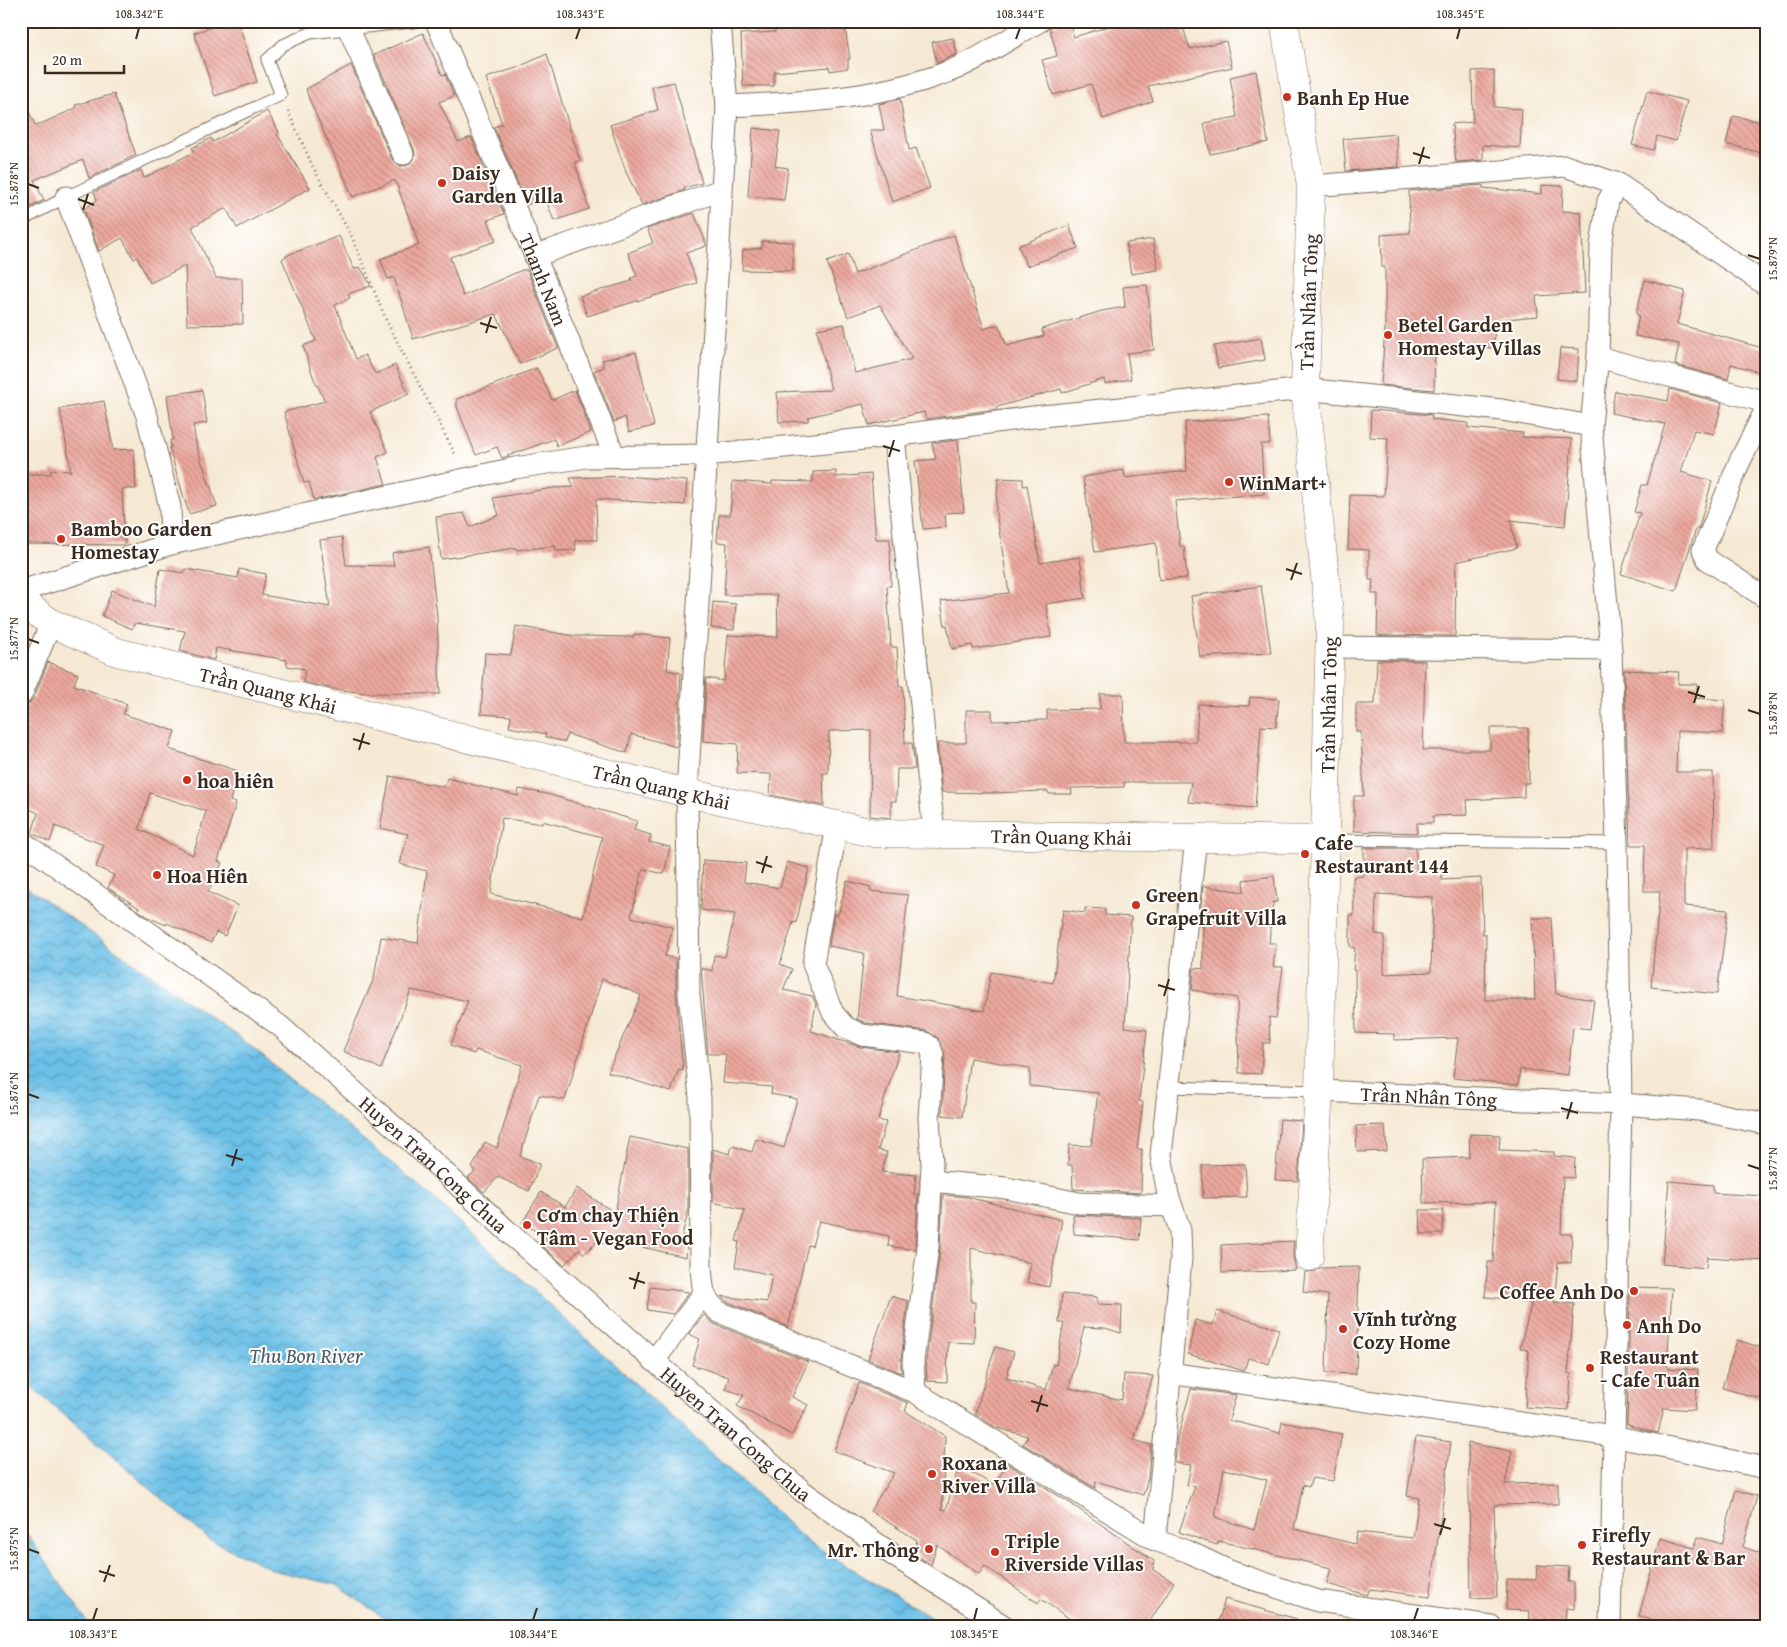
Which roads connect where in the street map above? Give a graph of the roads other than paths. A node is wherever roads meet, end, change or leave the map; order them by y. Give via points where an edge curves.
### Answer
1 (422, 21) edge
2 (436, 21) edge
3 (720, 21) edge
4 (1040, 21) edge
5 (1284, 21) edge
6 (349, 29) junction
7 (727, 106) junction
8 (403, 154) dead end
9 (1618, 184) junction
10 (1311, 186) junction
11 (721, 190) junction
12 (66, 197) junction
13 (21, 221) edge
14 (535, 256) junction
15 (1766, 285) edge
16 (1598, 357) junction
17 (1305, 389) junction
18 (1766, 402) edge
19 (1766, 409) edge
20 (1591, 426) junction
21 (894, 436) junction
22 (705, 454) junction
23 (614, 455) junction
24 (170, 544) junction
25 (21, 591) edge
26 (1766, 598) edge
27 (21, 601) edge
28 (51, 623) junction
29 (1329, 647) junction
30 (1611, 650) junction
31 (21, 695) edge
32 (687, 793) junction
33 (837, 824) junction
34 (934, 834) junction
35 (1196, 838) junction
36 (1325, 840) junction
37 (21, 841) edge
38 (1617, 844) junction
39 (1167, 1087) junction
40 (1319, 1091) junction
41 (1621, 1104) junction
42 (1766, 1124) edge
43 (931, 1181) junction
44 (1171, 1206) junction
45 (1309, 1257) dead end
46 (704, 1293) junction
47 (654, 1361) junction
48 (1169, 1373) junction
49 (915, 1392) junction
50 (1613, 1436) junction
51 (1766, 1468) edge
52 (1155, 1540) junction
53 (1004, 1626) edge
54 (1491, 1626) edge
55 (1610, 1626) edge

1 - 6 lane
2 - 14 street, Thanh Nam
3 - 7 street
4 - 7 street via 944,74 876,93 811,102
5 - 10 street, Trần Nhân Tông
6 - 8 street
6 - 12 lane via 310,33 283,46 267,60 281,95
7 - 11 street
9 - 10 street via 1565,166
9 - 15 street
9 - 16 street via 1608,201 1601,245
10 - 17 street, Trần Nhân Tông
11 - 14 street
11 - 22 street
12 - 13 lane
12 - 24 street via 147,416 170,507
14 - 23 street, Thanh Nam
16 - 18 street
16 - 20 street
17 - 20 street via 1502,410
17 - 21 street via 1033,417
17 - 29 street, Trần Nhân Tông via 1330,623
19 - 26 street via 1739,463 1703,550 1708,560
20 - 30 street
21 - 22 street
21 - 34 street
22 - 23 street
22 - 32 street
23 - 24 street via 515,468
24 - 25 street
27 - 28 street, Trần Quang Khải
28 - 31 street
28 - 32 street, Trần Quang Khải via 117,652
29 - 30 street
29 - 36 street, Trần Nhân Tông
30 - 38 street
32 - 33 street, Trần Quang Khải
32 - 46 street via 689,994 700,1098
33 - 34 street, Trần Quang Khải via 874,833
33 - 43 street via 813,964 833,1013 845,1027 862,1035 925,1043 930,1047 933,1055 929,1118
34 - 35 street, Trần Quang Khải
35 - 36 street, Trần Quang Khải
35 - 39 street
36 - 38 lane
36 - 40 street, Trần Nhân Tông
37 - 47 street, Huyen Tran Cong Chua via 280,1026
38 - 41 street
39 - 40 lane
39 - 44 street via 1161,1155
40 - 41 street, Trần Nhân Tông
40 - 45 street
41 - 42 street, Trần Nhân Tông via 1699,1110
41 - 50 street
43 - 44 street via 1006,1188 1051,1200 1079,1203
43 - 49 street via 928,1247 913,1361
44 - 48 street via 1180,1230 1181,1258
46 - 47 street
46 - 49 street via 719,1312
47 - 53 street, Huyen Tran Cong Chua via 802,1491 893,1555
48 - 50 street
48 - 52 street
49 - 52 street
50 - 51 street
50 - 55 street
52 - 54 street via 1229,1571 1318,1602

